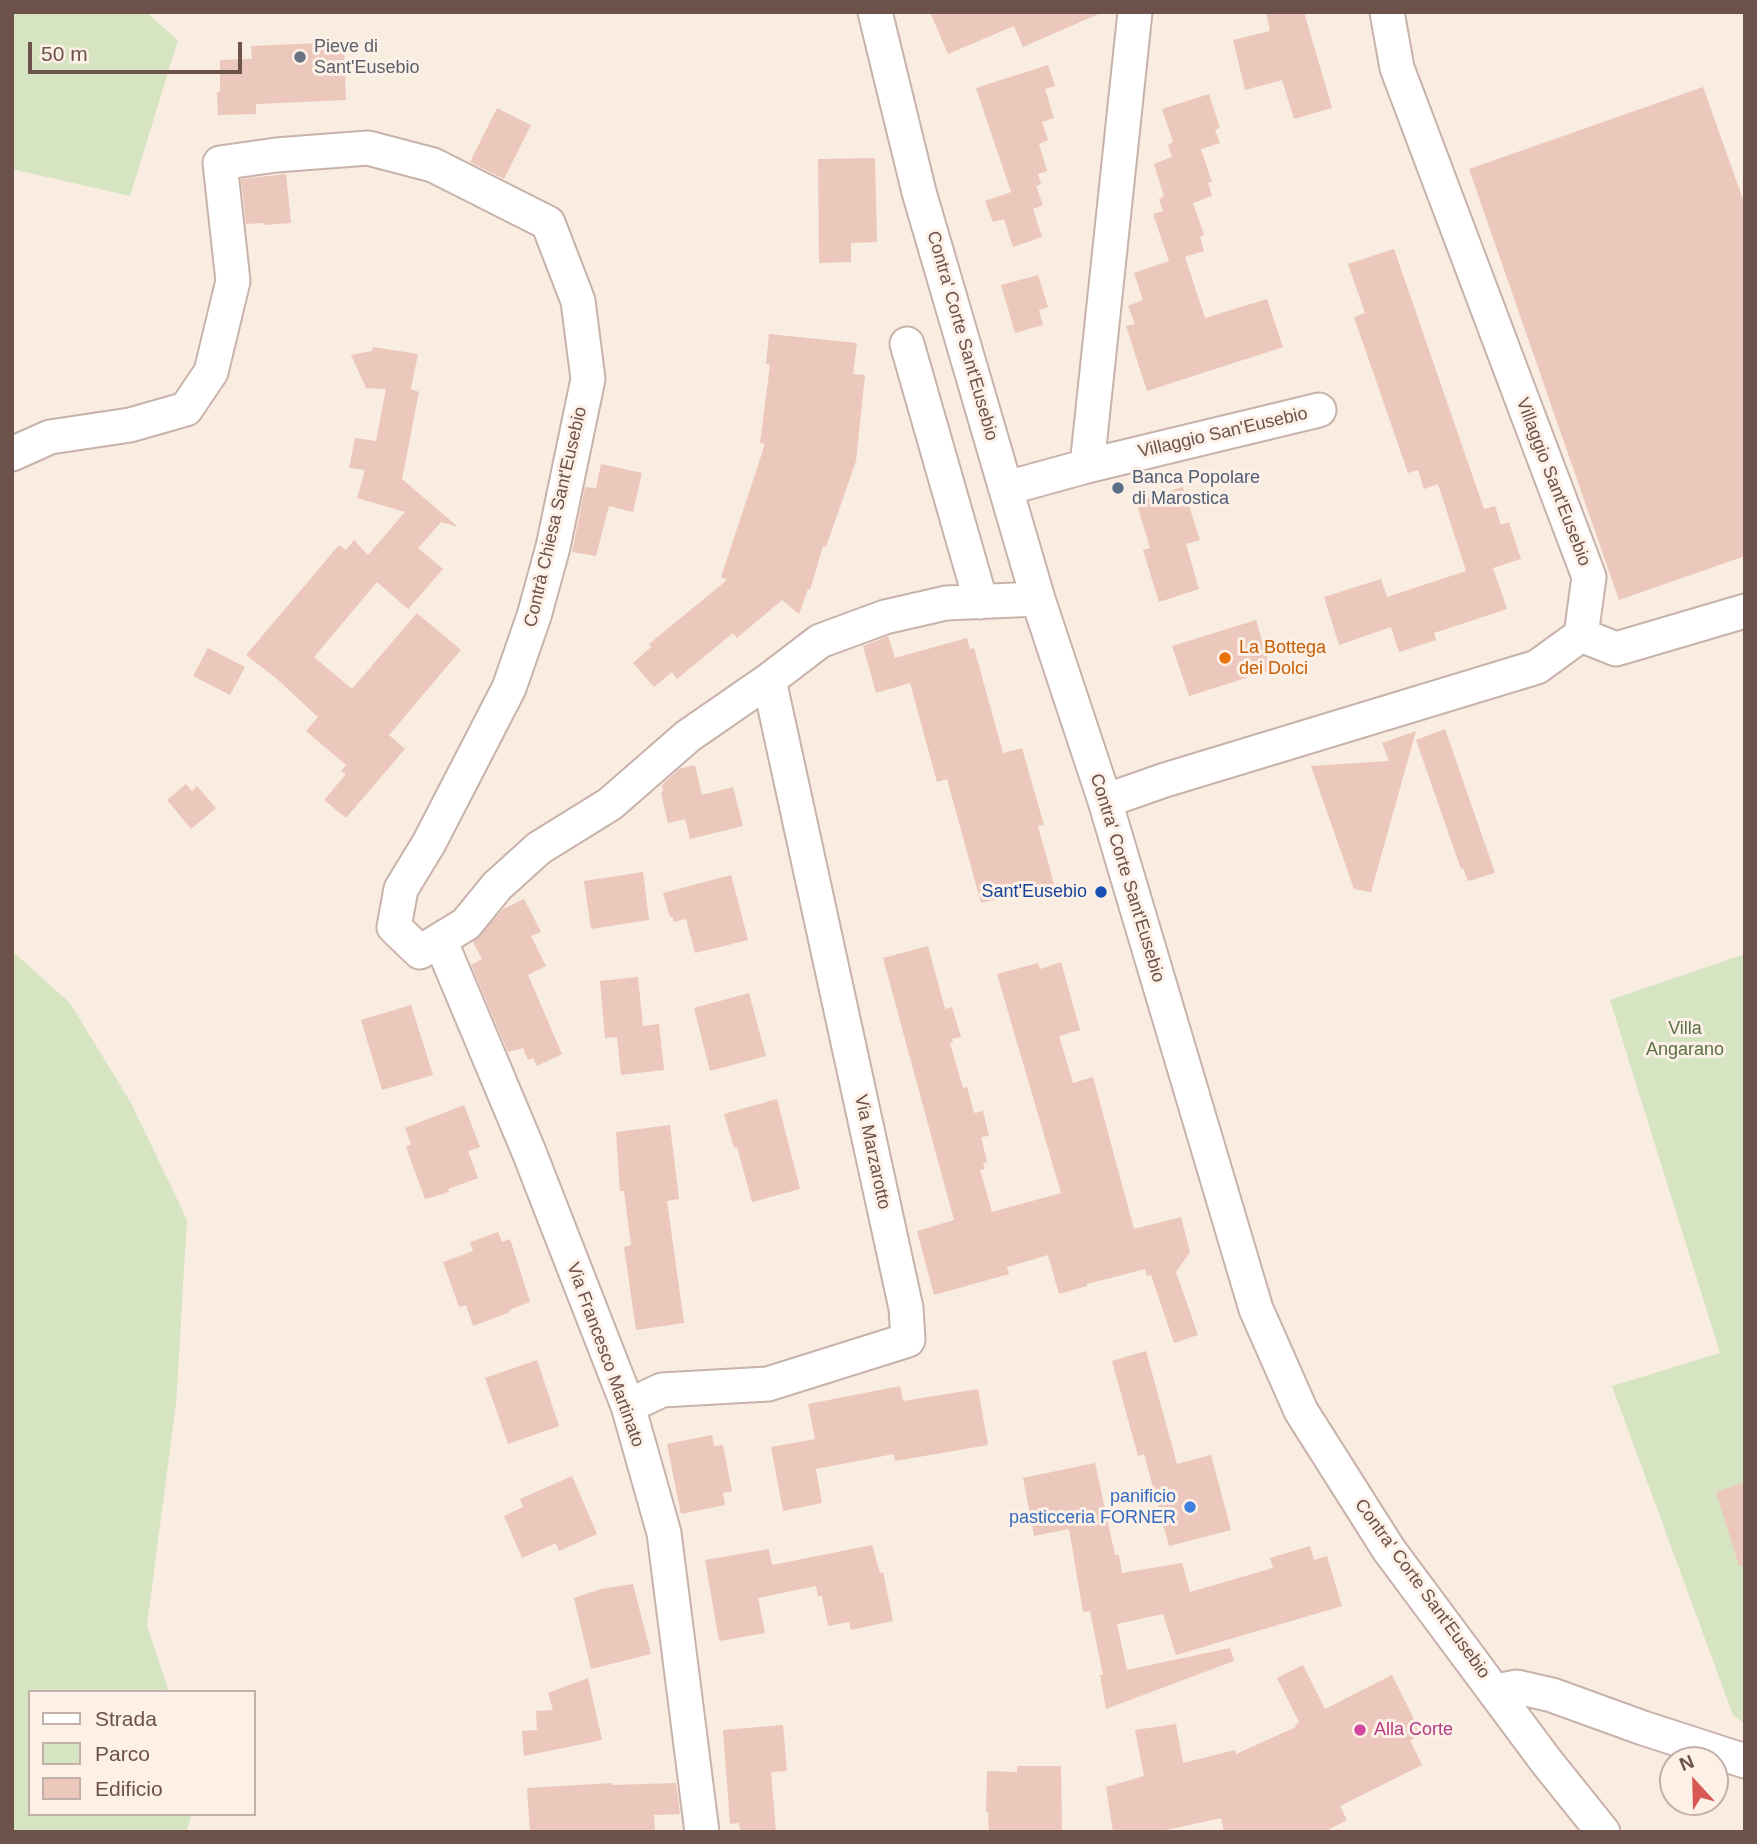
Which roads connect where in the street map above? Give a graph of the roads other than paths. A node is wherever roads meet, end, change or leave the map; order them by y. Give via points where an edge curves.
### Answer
1 (875, 12) edge
2 (1135, 12) edge
3 (1387, 12) edge
4 (907, 344) dead end
5 (1319, 410) dead end
6 (12, 454) edge
7 (1087, 466) junction
8 (1007, 488) junction
9 (1038, 599) junction
10 (981, 602) junction
11 (1745, 611) edge
12 (1581, 635) junction
13 (769, 680) junction
14 (1105, 801) junction
15 (440, 940) junction
16 (628, 1406) junction
17 (1496, 1691) junction
18 (1698, 1746) edge
19 (702, 1832) edge
20 (1603, 1832) edge

1 - 8 street, Contra' Corte Sant'Eusebio via 919,192
2 - 7 street
3 - 12 street, Villaggio Sant'Eusebio via 1397,68 1589,577
4 - 10 street
5 - 7 street, Villaggio San'Eusebio
6 - 15 street, Contrà Chiesa Sant'Eusebio via 50,437 130,425 186,410 211,372 233,281 220,163 368,148 433,165 548,223 578,301 588,379 553,547 509,688 401,888 394,927 420,951
7 - 8 street
8 - 9 street, Contra' Corte Sant'Eusebio
9 - 10 street, Contrà Chiesa Sant'Eusebio
9 - 14 street, Contra' Corte Sant'Eusebio
10 - 13 street, Contrà Chiesa Sant'Eusebio via 946,603 885,617 820,641
11 - 12 street via 1616,649
12 - 14 street via 1537,667
13 - 15 street, Contrà Chiesa Sant'Eusebio via 688,736 610,804 539,848 497,886 466,924
13 - 16 street, Via Marzarotto via 906,1308 908,1340 768,1384 662,1390
14 - 17 street, Contra' Corte Sant'Eusebio via 1261,1322 1301,1411 1389,1550
15 - 16 street, Via Francesco Martinato
16 - 19 street, Via Francesco Martinato via 664,1533
17 - 18 street via 1517,1687 1552,1695
17 - 20 street, Contra' Corte Sant'Eusebio

